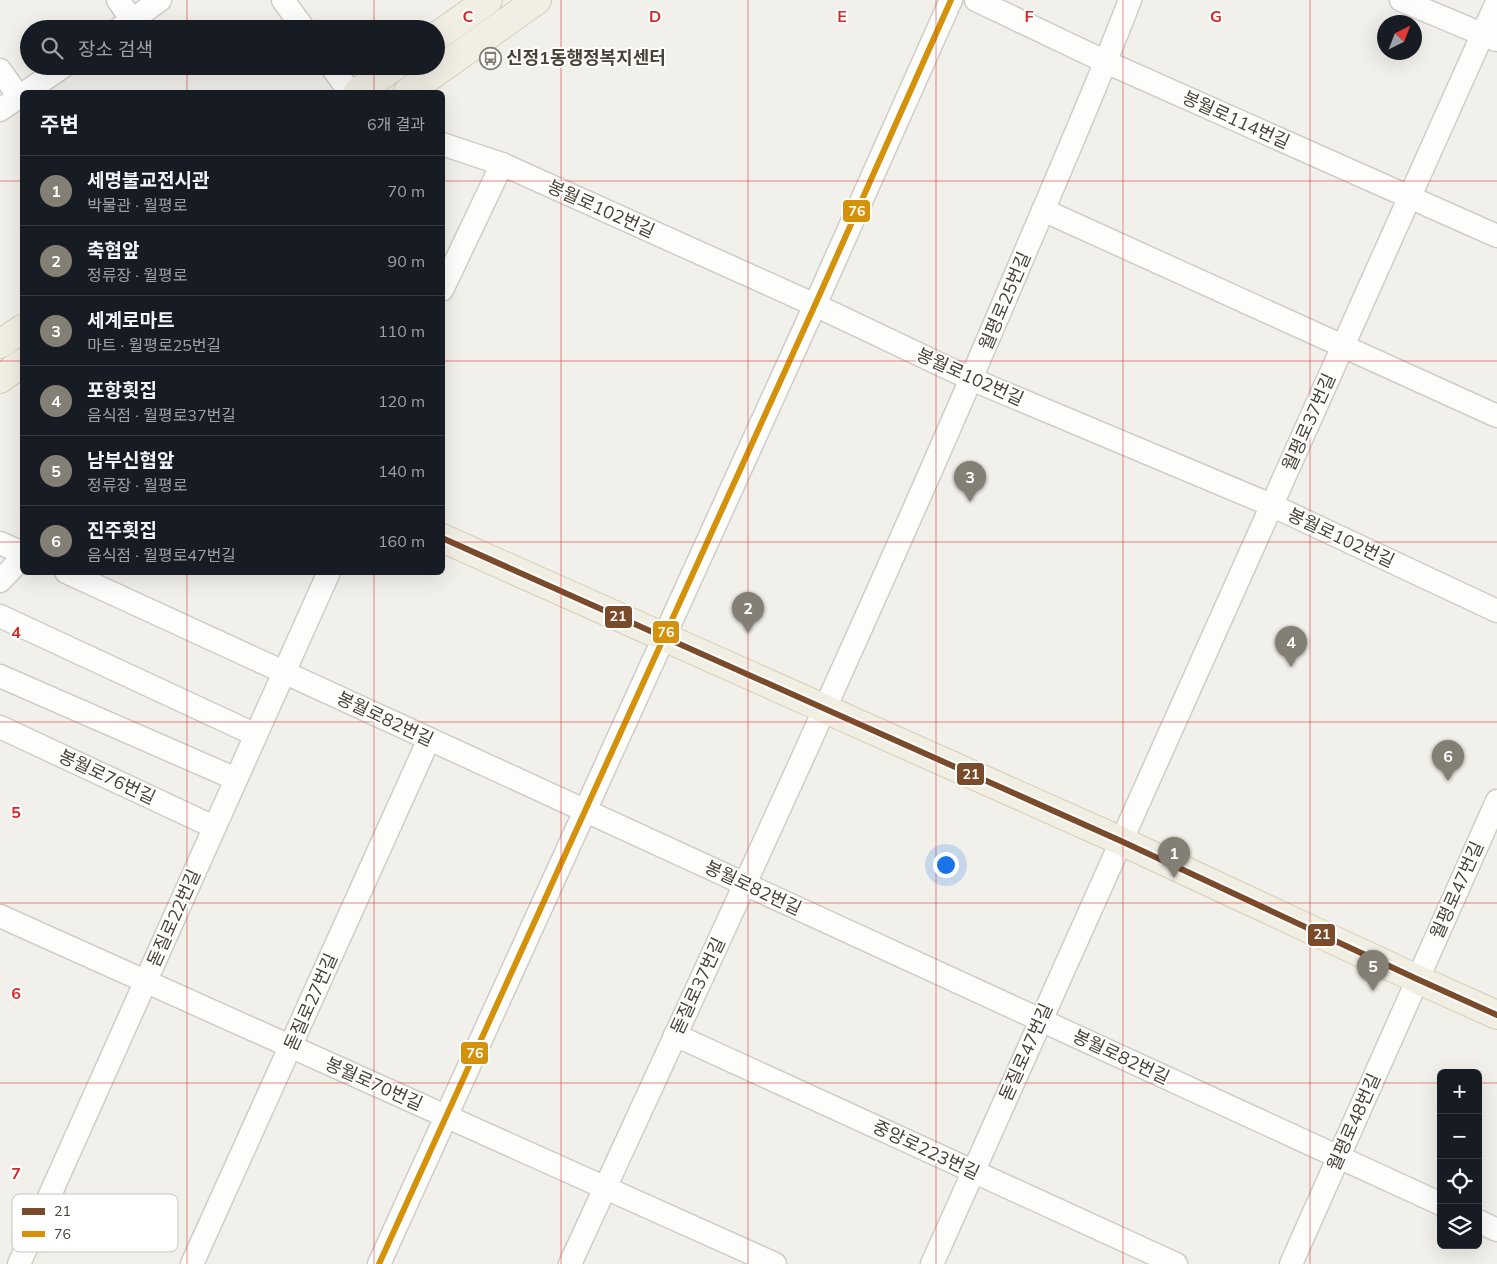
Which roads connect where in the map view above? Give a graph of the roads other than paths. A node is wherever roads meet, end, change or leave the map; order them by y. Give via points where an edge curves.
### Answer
1 (118, 0) edge
2 (160, 0) edge
3 (283, 0) edge
4 (488, 0) edge
5 (537, 0) edge
6 (951, 0) edge
7 (976, 0) edge
8 (1130, 0) edge
9 (1401, 0) edge
10 (1497, 2) edge
11 (124, 20) edge
12 (131, 20) edge
13 (297, 20) edge
14 (445, 31) edge
15 (1490, 38) edge
16 (1106, 62) junction
17 (445, 66) edge
18 (0, 70) edge
19 (51, 75) edge
20 (338, 75) edge
21 (383, 75) edge
22 (386, 75) edge
23 (432, 75) edge
24 (29, 90) edge
25 (349, 90) edge
26 (361, 90) edge
27 (373, 90) edge
28 (409, 90) edge
29 (20, 93) edge
30 (20, 96) edge
31 (0, 110) edge
32 (445, 145) edge
33 (502, 164) junction
34 (1411, 197) junction
35 (1043, 210) junction
36 (1497, 236) edge
37 (445, 284) edge
38 (815, 305) junction
39 (7, 336) edge
40 (1343, 347) junction
41 (16, 368) edge
42 (971, 379) junction
43 (1497, 416) edge
44 (1271, 505) junction
45 (445, 539) edge
46 (0, 544) edge
47 (20, 552) edge
48 (20, 560) edge
49 (73, 575) edge
50 (328, 575) edge
51 (0, 581) edge
52 (1497, 611) edge
53 (0, 616) edge
54 (665, 637) junction
55 (284, 672) junction
56 (0, 676) edge
57 (826, 709) junction
58 (0, 727) edge
59 (256, 735) junction
60 (429, 740) junction
61 (236, 779) junction
62 (1497, 801) edge
63 (585, 811) junction
64 (214, 827) junction
65 (1121, 841) junction
66 (745, 884) junction
67 (0, 916) edge
68 (1416, 979) junction
69 (146, 981) junction
70 (1497, 1014) edge
71 (1041, 1020) junction
72 (675, 1035) junction
73 (291, 1046) junction
74 (446, 1116) junction
75 (1338, 1157) junction
76 (973, 1171) junction
77 (605, 1188) junction
78 (50, 1194) edge
79 (1437, 1202) edge
80 (1482, 1223) edge
81 (1497, 1230) edge
82 (24, 1252) edge
83 (19, 1264) edge
84 (192, 1264) edge
85 (379, 1264) edge
86 (570, 1264) edge
87 (775, 1264) edge
88 (932, 1264) edge
89 (1176, 1264) edge
90 (1291, 1264) edge

1 - 11 street
2 - 12 street
3 - 13 street
4 - 14 main road
5 - 17 main road
6 - 38 street
7 - 16 street, 봉월로114번길
8 - 16 street, 월평로25번길
9 - 15 street
10 - 15 street, 월평로37번길
15 - 34 street, 월평로37번길
16 - 34 street, 봉월로114번길
16 - 35 street, 월평로25번길
18 - 29 street
19 - 24 street
20 - 25 street
21 - 26 main road
22 - 27 main road
23 - 28 main road
30 - 31 street
32 - 33 street, 봉월로102번길
33 - 37 street
33 - 38 street, 봉월로102번길
34 - 36 street, 봉월로114번길
34 - 40 street, 월평로37번길
35 - 40 street
35 - 42 street, 월평로25번길
38 - 42 street, 봉월로102번길
38 - 54 street
39 - 41 street
40 - 43 street
40 - 44 street, 월평로37번길
42 - 44 street, 봉월로102번길
42 - 57 street, 월평로25번길
44 - 52 street, 봉월로102번길
44 - 65 street, 월평로37번길
45 - 54 main road
46 - 47 street
48 - 51 street
49 - 55 street, 봉월로82번길
50 - 55 street, 돋질로22번길
53 - 59 street
54 - 57 main road
54 - 63 street
55 - 59 street, 돋질로22번길
55 - 60 street, 봉월로82번길
56 - 61 street
57 - 65 main road
57 - 66 street, 돋질로37번길
58 - 64 street, 봉월로76번길
59 - 61 street, 돋질로22번길
60 - 63 street, 봉월로82번길
60 - 73 street, 돋질로27번길
61 - 64 street, 돋질로22번길
62 - 68 street, 월평로47번길
63 - 66 street, 봉월로82번길
63 - 74 street
64 - 69 street, 돋질로22번길
65 - 68 main road
65 - 71 street, 돋질로47번길
66 - 71 street, 봉월로82번길
66 - 72 street, 돋질로37번길
67 - 69 street, 봉월로70번길
68 - 70 main road
68 - 75 street, 월평로48번길
69 - 73 street, 봉월로70번길
69 - 78 street, 돋질로22번길
71 - 75 street, 봉월로82번길
71 - 76 street, 돋질로47번길
72 - 76 street, 중앙로223번길
72 - 77 street, 돋질로37번길
73 - 74 street, 봉월로70번길
73 - 84 street, 돋질로27번길
74 - 77 street, 봉월로70번길
74 - 85 street
75 - 79 street, 봉월로82번길
75 - 90 street, 월평로48번길
76 - 88 street, 돋질로47번길
76 - 89 street, 중앙로223번길
77 - 86 street, 돋질로37번길
77 - 87 street, 봉월로70번길
80 - 81 street
82 - 83 street, 돋질로22번길

